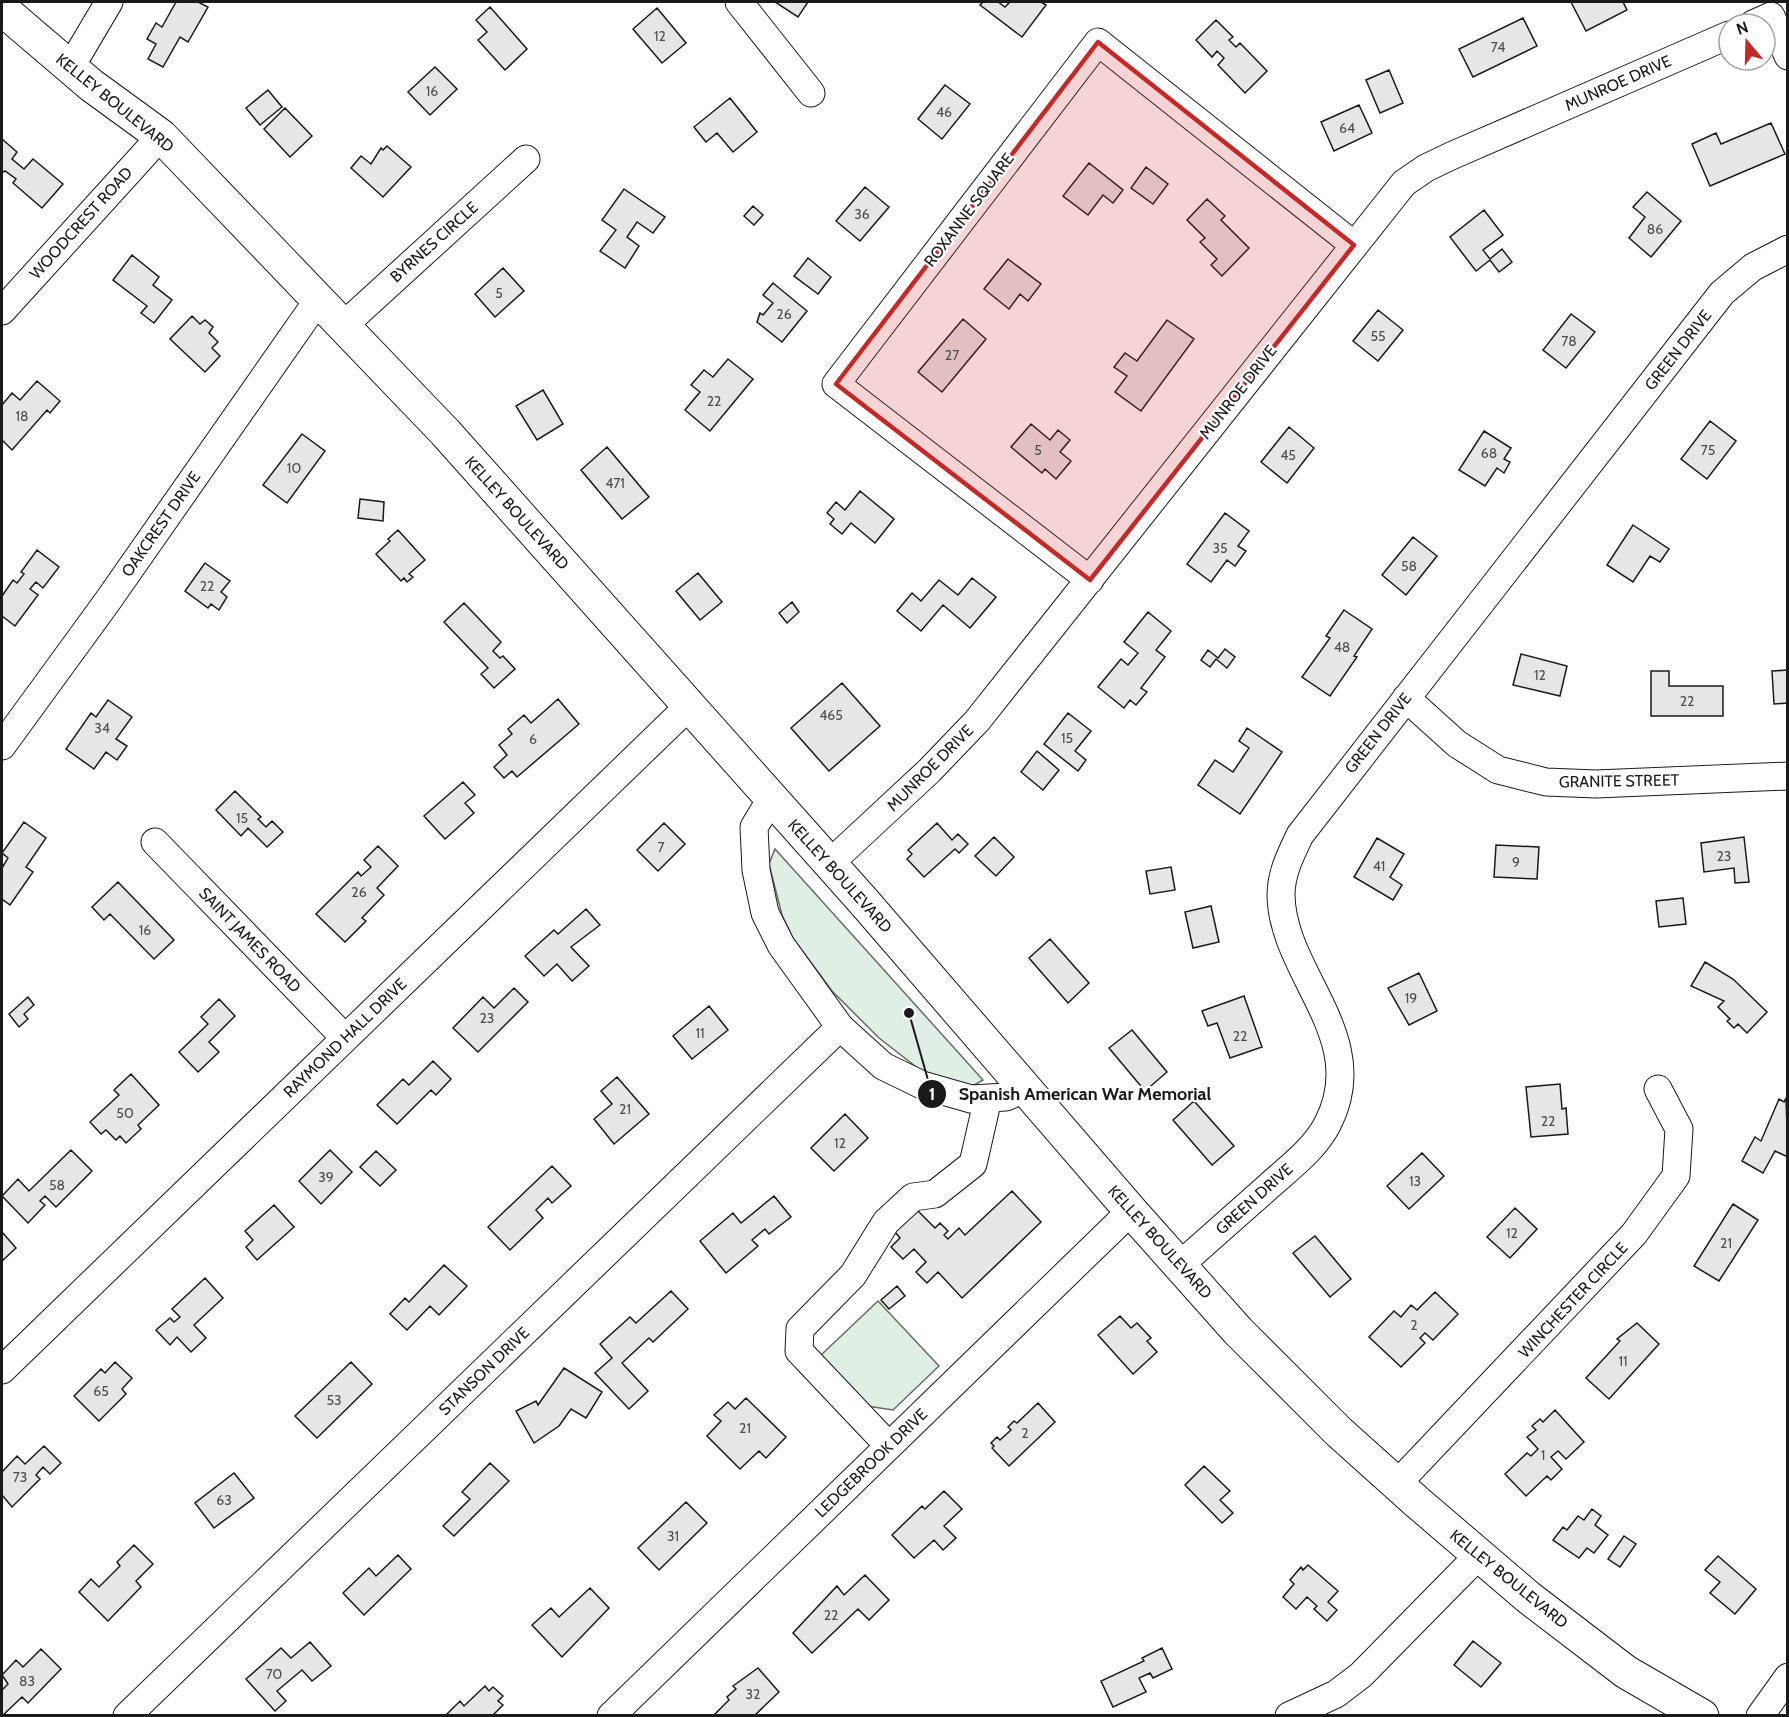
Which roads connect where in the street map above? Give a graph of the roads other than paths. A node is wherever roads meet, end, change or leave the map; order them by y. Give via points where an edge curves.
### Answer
1 (109, 2) edge
2 (739, 2) edge
3 (2, 9) edge
4 (1717, 39) edge
5 (1777, 41) edge
6 (1788, 56) edge
7 (70, 68) junction
8 (811, 93) dead end
9 (161, 136) junction
10 (526, 159) dead end
11 (1354, 245) junction
12 (1788, 249) edge
13 (318, 300) junction
14 (2, 311) edge
15 (343, 326) junction
16 (1090, 580) junction
17 (1406, 698) junction
18 (689, 706) junction
19 (2, 746) edge
20 (1788, 776) edge
21 (771, 799) junction
22 (155, 842) dead end
23 (829, 864) junction
24 (840, 1026) junction
25 (345, 1038) junction
26 (1026, 1088) junction
27 (1658, 1089) dead end
28 (988, 1098) junction
29 (1131, 1211) junction
30 (1181, 1264) junction
31 (2, 1371) edge
32 (889, 1446) junction
33 (1397, 1484) junction
34 (1479, 1555) junction
35 (1788, 1677) edge
36 (127, 1716) edge
37 (611, 1716) edge
38 (1289, 1716) edge
39 (1702, 1716) edge
40 (1760, 1716) edge

1 - 7 street
2 - 8 street
3 - 7 main road, KELLEY BOULEVARD
4 - 11 street, MUNROE DRIVE via 1426,168 1404,183
5 - 6 street
7 - 9 main road, KELLEY BOULEVARD
9 - 13 main road, KELLEY BOULEVARD
9 - 14 street, WOODCREST ROAD
10 - 15 street, BYRNES CIRCLE
11 - 16 street, MUNROE DRIVE
11 - 16 street, ROXANNE SQUARE via 1098,42 836,384
12 - 17 street, GREEN DRIVE via 1753,267 1722,293
13 - 15 main road, KELLEY BOULEVARD
13 - 19 street, OAKCREST DRIVE
15 - 18 main road, KELLEY BOULEVARD via 445,432
16 - 23 street, MUNROE DRIVE via 977,721
17 - 20 street, GRANITE STREET via 1457,744 1498,770 1546,782 1596,784
17 - 30 street, GREEN DRIVE via 1300,835 1284,873 1281,894 1288,931 1322,1006 1338,1058 1340,1080 1329,1122 1307,1152
18 - 21 main road, KELLEY BOULEVARD
18 - 25 street, RAYMOND HALL DRIVE
21 - 23 main road, KELLEY BOULEVARD
21 - 24 street via 754,827 756,870 765,913 781,945
22 - 25 street, SAINT JAMES ROAD
23 - 26 main road, KELLEY BOULEVARD
24 - 28 street via 883,1066 922,1085 971,1099
24 - 36 street, STANSON DRIVE
25 - 31 street, RAYMOND HALL DRIVE
26 - 28 street via 1006,1097
26 - 29 main road, KELLEY BOULEVARD
27 - 33 street, WINCHESTER CIRCLE via 1679,1129 1676,1176 1635,1234
28 - 32 street via 973,1164 935,1194 913,1197 886,1222 853,1275 800,1329 799,1351
29 - 30 main road, KELLEY BOULEVARD
29 - 32 street, LEDGEBROOK DRIVE
30 - 33 main road, KELLEY BOULEVARD via 1339,1432
32 - 37 street, LEDGEBROOK DRIVE
33 - 34 main road, KELLEY BOULEVARD
34 - 38 street via 1361,1676 1336,1694
34 - 39 main road, KELLEY BOULEVARD via 1626,1672
35 - 40 street

